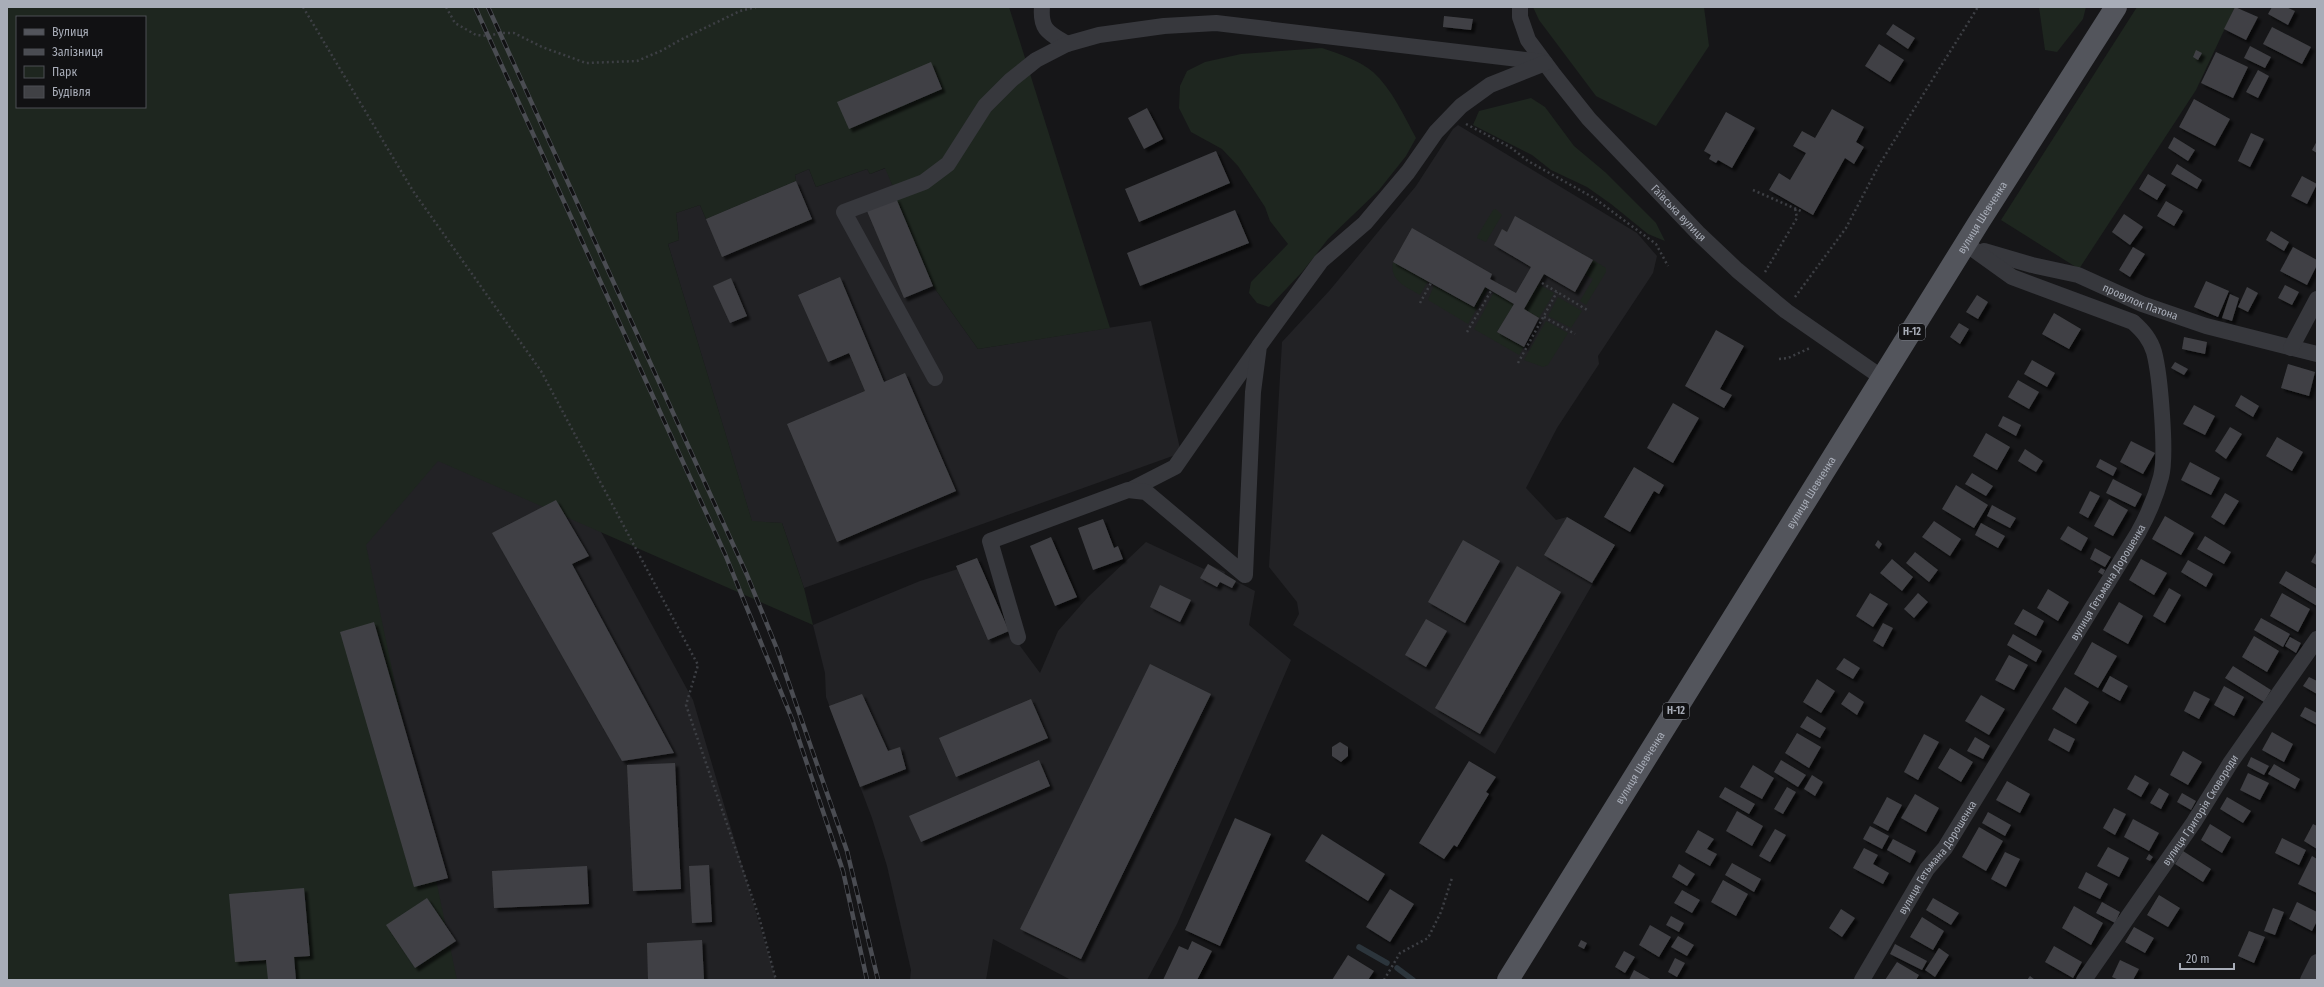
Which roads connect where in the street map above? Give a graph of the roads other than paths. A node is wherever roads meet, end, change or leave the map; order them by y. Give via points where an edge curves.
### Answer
1 (1042, 7) edge
2 (1520, 7) edge
3 (2116, 7) edge
4 (1067, 44) junction
5 (1545, 63) junction
6 (1966, 244) junction
7 (2317, 299) edge
8 (1259, 346) junction
9 (2292, 348) junction
10 (2317, 354) edge
11 (935, 378) dead end
12 (1884, 379) junction
13 (1128, 490) junction
14 (1018, 637) dead end
15 (2317, 639) edge
16 (2317, 962) edge
17 (1508, 980) edge
18 (1862, 980) edge
19 (2084, 980) edge
20 (2308, 980) edge

1 - 4 street via 1041,19 1046,32
2 - 5 street, Гаївська вулиця via 1520,18 1528,40
3 - 6 main road, вулиця Шевченка / Н-12
4 - 5 street via 1136,29 1216,23
4 - 11 street via 1036,60 1011,80 985,106 948,164 930,178 844,212
5 - 8 street via 1490,85 1452,116 1436,132 1408,172 1365,223 1321,261
5 - 12 street, Гаївська вулиця via 1589,119 1698,233 1786,311
6 - 9 street, провулок Патона via 2032,266 2078,274 2142,304 2206,326
6 - 12 main road, вулиця Шевченка / Н-12
6 - 18 street, вулиця Гетьмана Дорошенка via 2012,277 2133,322 2146,334 2154,352 2157,375 2163,438 2161,476 2148,515 2138,533 1949,841 1927,869
7 - 9 street
8 - 13 street via 1175,467
8 - 13 street via 1253,392 1245,575 1146,492
9 - 10 street, провулок Патона
12 - 17 main road, вулиця Шевченка / Н-12
13 - 14 street via 990,541
15 - 19 street, вулиця Григорія Сковороди
16 - 20 street

